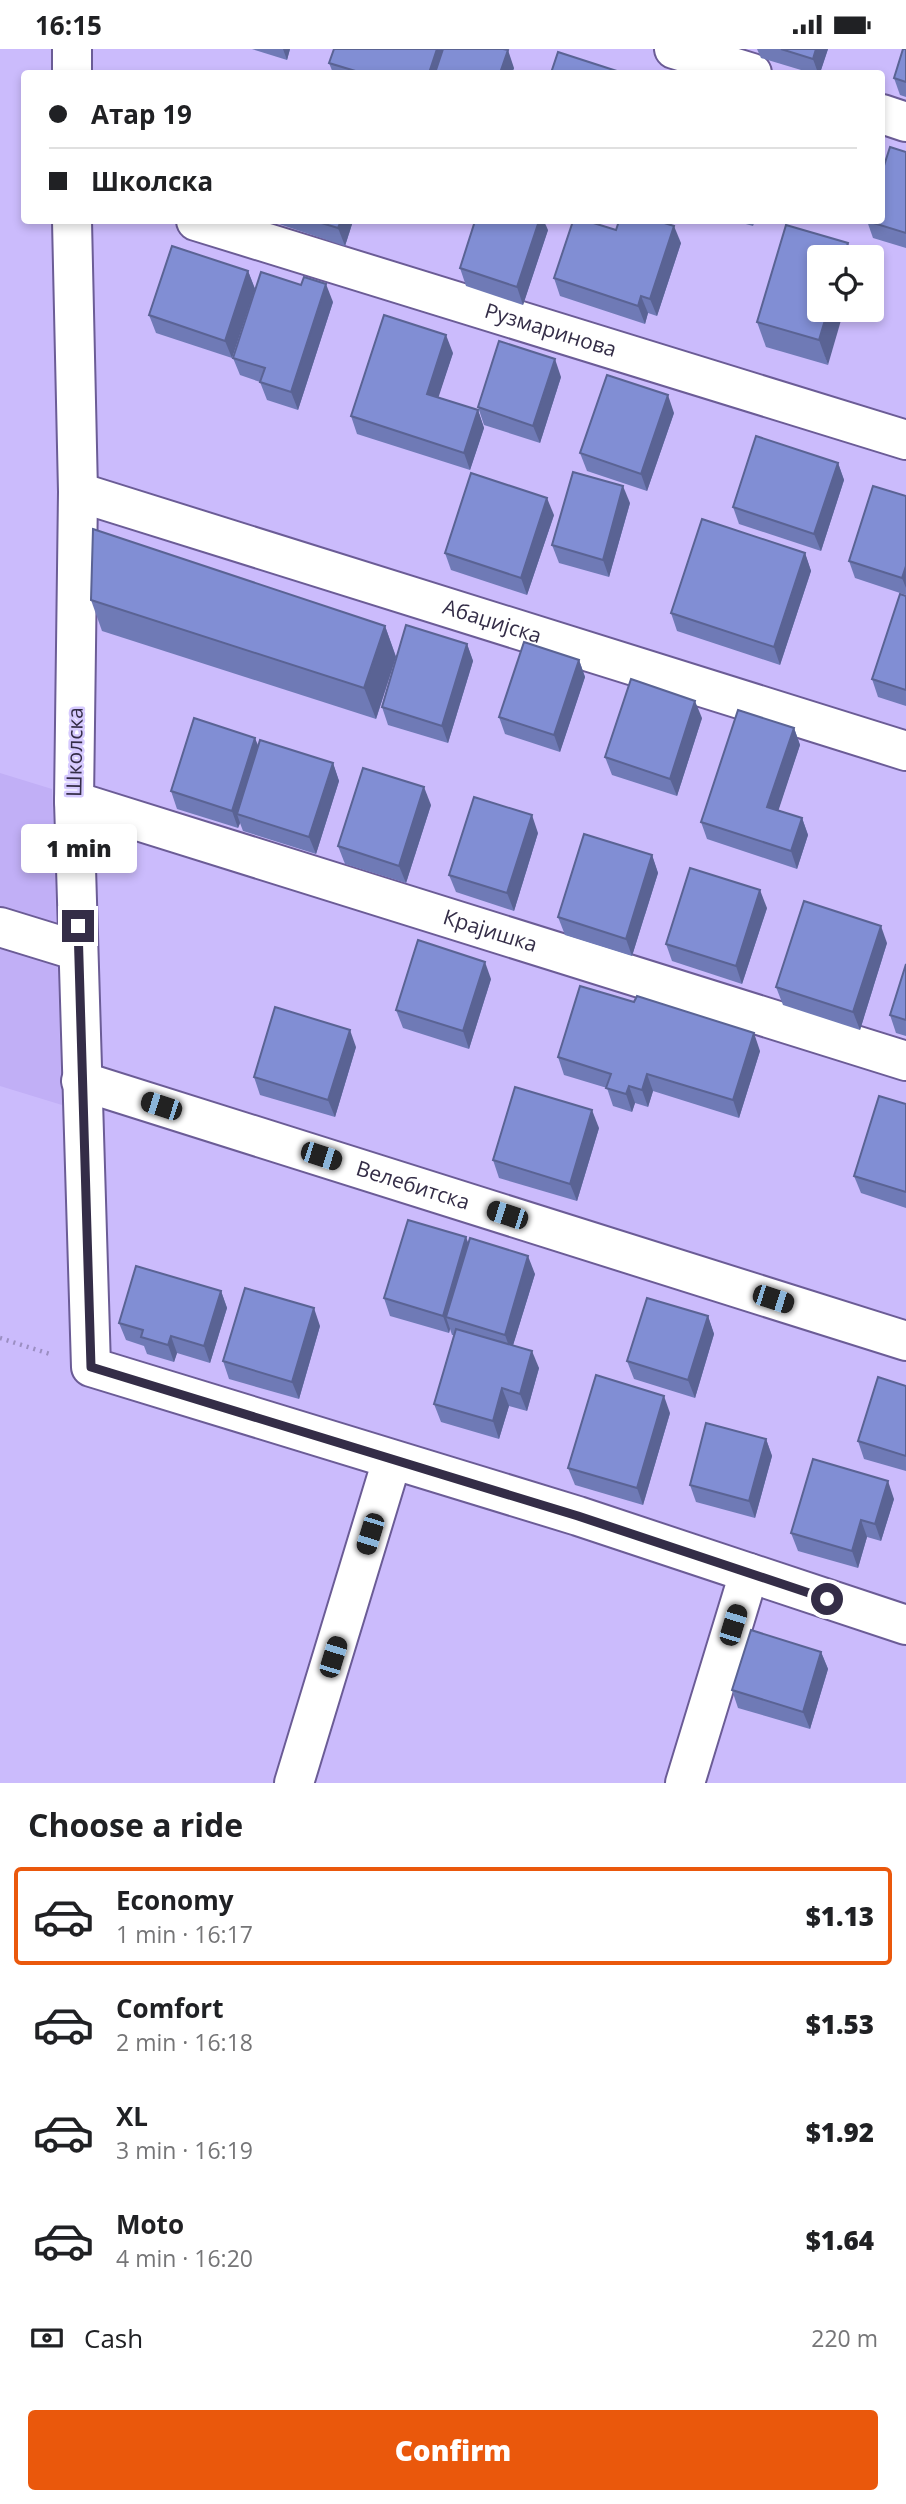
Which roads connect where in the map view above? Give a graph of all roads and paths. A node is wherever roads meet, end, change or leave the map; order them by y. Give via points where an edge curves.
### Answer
1 (72, 49) edge
2 (674, 49) edge
3 (72, 70) edge
4 (742, 70) edge
5 (885, 115) edge
6 (906, 122) edge
7 (72, 224) edge
8 (206, 224) edge
9 (906, 440) edge
10 (78, 492) junction
11 (906, 751) edge
12 (74, 801) junction
13 (0, 927) edge
14 (78, 951) junction
15 (906, 1061) edge
16 (81, 1081) junction
17 (0, 1338) edge
18 (906, 1341) edge
19 (91, 1367) junction
20 (392, 1459) junction
21 (749, 1573) junction
22 (906, 1625) edge
23 (293, 1783) edge
24 (685, 1783) edge

1 - 3 street
2 - 4 street
5 - 6 street
7 - 10 street, Школска
8 - 9 street, Рузмаринова
10 - 11 street, Абаџијска
10 - 12 street, Школска
12 - 14 street, Школска
12 - 15 street, Крајишка
13 - 14 street
14 - 16 street, Школска
16 - 18 street, Велебитска
16 - 19 street, Школска
17 - 19 path
19 - 20 street
20 - 21 street
20 - 23 street
21 - 22 street
21 - 24 street

